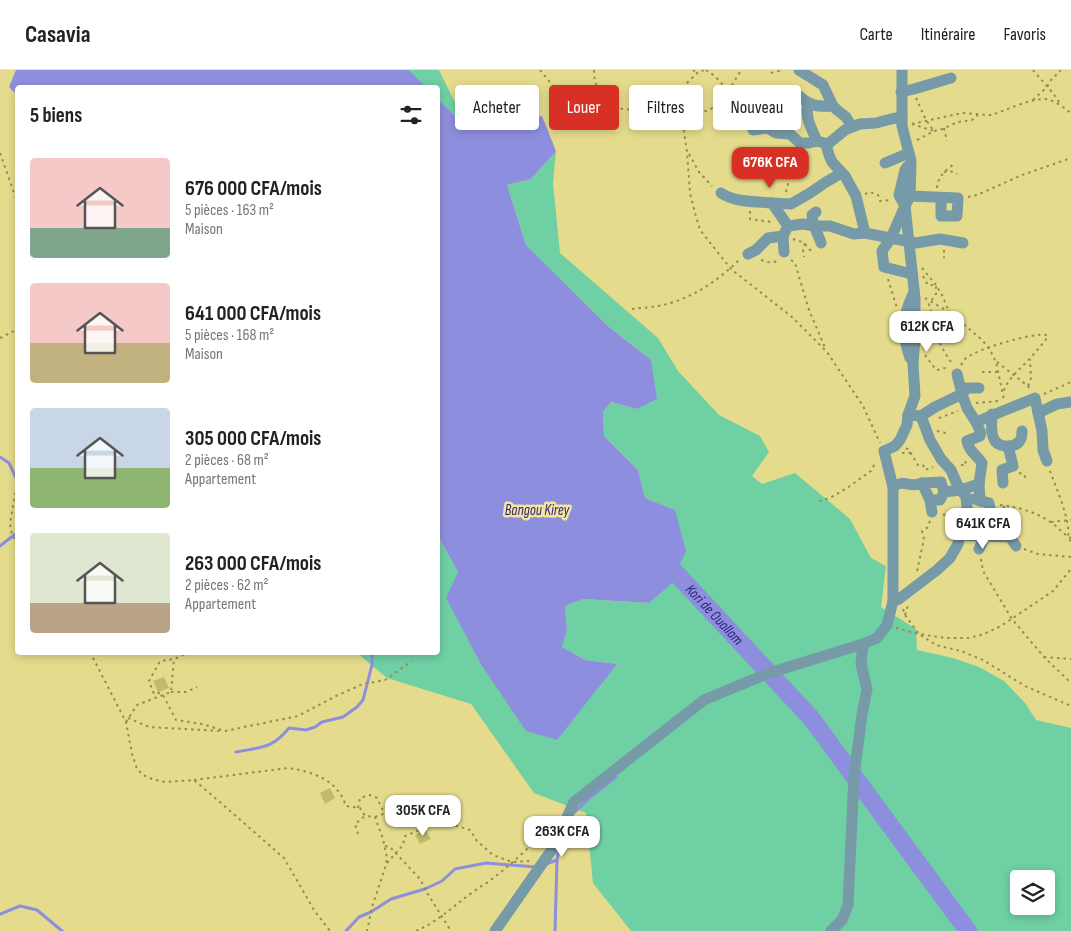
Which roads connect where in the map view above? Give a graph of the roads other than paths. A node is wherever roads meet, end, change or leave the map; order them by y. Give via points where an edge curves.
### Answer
1 (799, 70) edge
2 (902, 70) edge
3 (812, 78) edge
4 (951, 78) dead end
5 (901, 92) junction
6 (801, 97) edge
7 (808, 103) junction
8 (833, 106) junction
9 (906, 122) junction
10 (852, 127) junction
11 (771, 130) edge
12 (823, 142) junction
13 (909, 153) junction
14 (885, 163) dead end
15 (842, 173) junction
16 (721, 193) road end
17 (939, 198) junction
18 (904, 199) junction
19 (772, 203) junction
20 (816, 212) dead end
21 (814, 226) junction
22 (785, 231) junction
23 (865, 233) junction
24 (891, 238) junction
25 (909, 242) junction
26 (821, 243) dead end
27 (963, 243) dead end
28 (752, 252) road end
29 (784, 252) road end
30 (912, 274) junction
31 (914, 292) junction
32 (913, 364) junction
33 (957, 374) road end
34 (979, 388) dead end
35 (962, 394) junction
36 (1071, 402) edge
37 (1038, 413) junction
38 (992, 414) junction
39 (908, 415) junction
40 (920, 416) junction
41 (976, 422) junction
42 (1022, 431) dead end
43 (1008, 446) junction
44 (1047, 461) road end
45 (922, 483) junction
46 (1004, 483) dead end
47 (979, 484) junction
48 (893, 487) junction
49 (963, 493) junction
50 (941, 499) junction
51 (985, 502) junction
52 (931, 515) road end
53 (960, 534) junction
54 (985, 537) junction
55 (1013, 542) road end
56 (979, 549) road end
57 (893, 601) junction
58 (864, 644) junction
59 (495, 931) edge
60 (831, 931) edge

1 - 3 street
2 - 5 street
3 - 8 street via 823,85
4 - 5 street
5 - 9 street
6 - 7 street
7 - 8 street
7 - 12 street via 808,120
8 - 10 street
9 - 10 street via 892,118
9 - 13 street
10 - 12 street
11 - 12 street via 790,134 800,143
12 - 15 street via 832,162
13 - 14 street
13 - 18 street
15 - 19 street via 791,204
15 - 23 street via 856,196
16 - 19 street via 735,200
17 - 17 street via 958,198 958,216 941,216
17 - 18 street
18 - 24 street
18 - 25 street
19 - 22 street
20 - 21 street via 812,215
21 - 22 street via 803,224
21 - 23 street
21 - 26 street
22 - 28 street via 768,238
22 - 29 street
23 - 24 street
24 - 25 street
24 - 30 street via 882,251 884,267
25 - 27 street via 940,239
25 - 30 street
30 - 31 street
31 - 32 street
31 - 32 street via 904,316 904,331
32 - 39 street via 915,396
33 - 35 street
34 - 35 street via 968,388
35 - 40 street
35 - 41 street
36 - 37 street via 1057,404
37 - 38 street via 1035,398 1005,401
37 - 44 street
38 - 41 street
38 - 43 street via 993,438 999,445
39 - 40 street
39 - 48 street via 900,440 885,455
40 - 49 street via 930,440
41 - 47 street via 980,436 967,441 969,450 982,463
42 - 43 street via 1020,441
43 - 46 street via 1013,466 1002,470
45 - 48 street via 913,486 898,483
45 - 50 street
45 - 50 street via 941,482
47 - 49 street
47 - 51 street
48 - 57 street
49 - 50 street
49 - 51 street
49 - 53 street via 967,507
50 - 52 street
51 - 54 street via 992,520
53 - 54 street
53 - 57 street via 950,558
54 - 55 street
54 - 56 street
57 - 58 street via 887,625 876,638
58 - 59 street via 769,673 704,700 574,802 553,848
58 - 60 street via 861,664 867,689 854,776 848,905 842,920

